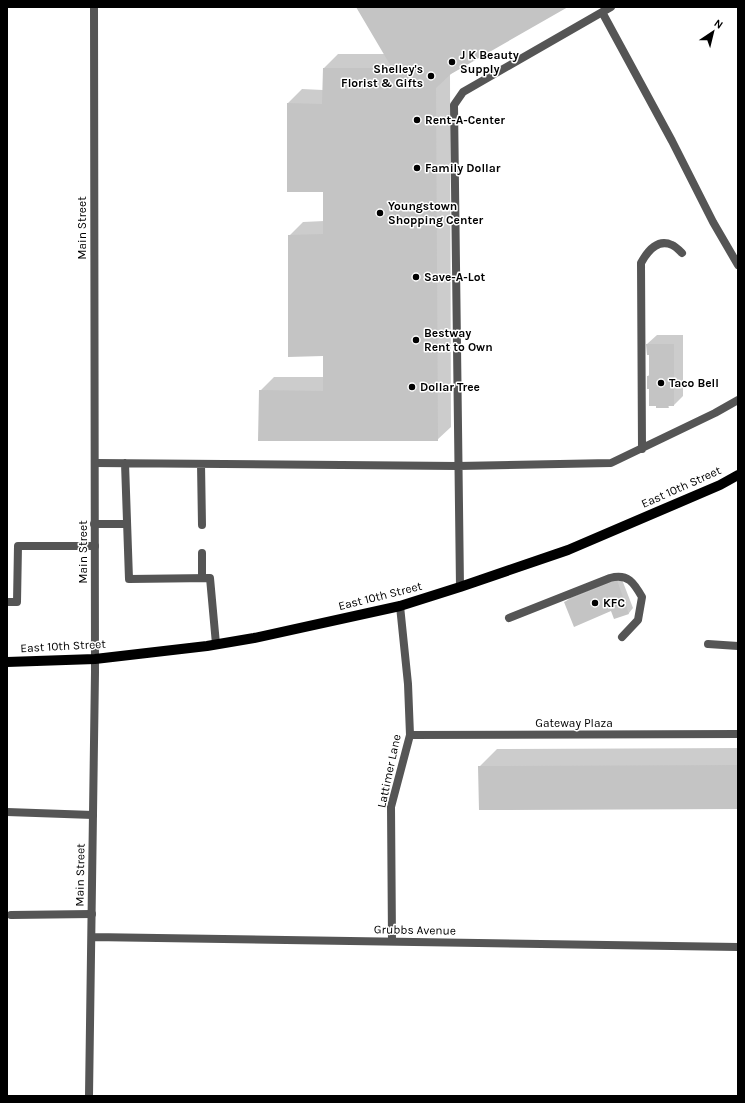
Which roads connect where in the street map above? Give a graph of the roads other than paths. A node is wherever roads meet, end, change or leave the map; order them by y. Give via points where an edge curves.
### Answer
1 (94, 7) edge
2 (611, 7) edge
3 (602, 12) junction
4 (682, 253) dead end
5 (738, 265) edge
6 (738, 400) edge
7 (642, 449) junction
8 (95, 463) junction
9 (125, 463) junction
10 (201, 464) junction
11 (458, 466) junction
12 (738, 475) edge
13 (94, 524) junction
14 (127, 524) junction
15 (202, 525) dead end
16 (95, 546) junction
17 (202, 553) dead end
18 (202, 577) junction
19 (460, 588) junction
20 (7, 602) edge
21 (400, 606) junction
22 (509, 618) dead end
23 (622, 637) dead end
24 (216, 644) junction
25 (708, 644) dead end
26 (738, 646) edge
27 (95, 659) junction
28 (7, 662) edge
29 (738, 734) edge
30 (410, 736) junction
31 (7, 812) edge
32 (93, 815) junction
33 (92, 914) junction
34 (11, 915) dead end
35 (92, 936) junction
36 (392, 942) junction
37 (738, 947) edge
38 (89, 1096) edge

1 - 8 street, Main Street
2 - 3 street
3 - 5 street
3 - 11 street via 463,92 454,105
4 - 7 street via 672,245 656,245 648,250 641,263
6 - 7 street
7 - 11 street via 611,463
8 - 9 street
8 - 13 street, Main Street
9 - 10 street
9 - 14 street
10 - 11 street
10 - 15 street
11 - 19 street
12 - 19 main road, East 10th Street via 714,488 568,550
13 - 14 street
13 - 16 street, Main Street
14 - 18 street via 129,579
16 - 20 street via 18,546 17,602
16 - 27 street, Main Street
17 - 18 street
18 - 24 street via 210,578
19 - 21 main road, East 10th Street
21 - 24 main road, East 10th Street
21 - 30 street, Lattimer Lane
22 - 23 street via 610,578 625,576 642,597 638,620
24 - 27 main road, East 10th Street
25 - 26 street
27 - 28 main road, East 10th Street
27 - 32 street, Main Street
29 - 30 street, Gateway Plaza
30 - 36 street, Lattimer Lane via 391,807
31 - 32 street
32 - 33 street, Main Street
33 - 34 street
33 - 35 street, Main Street
35 - 36 street, Grubbs Avenue
35 - 38 street, Main Street
36 - 37 street, Grubbs Avenue

